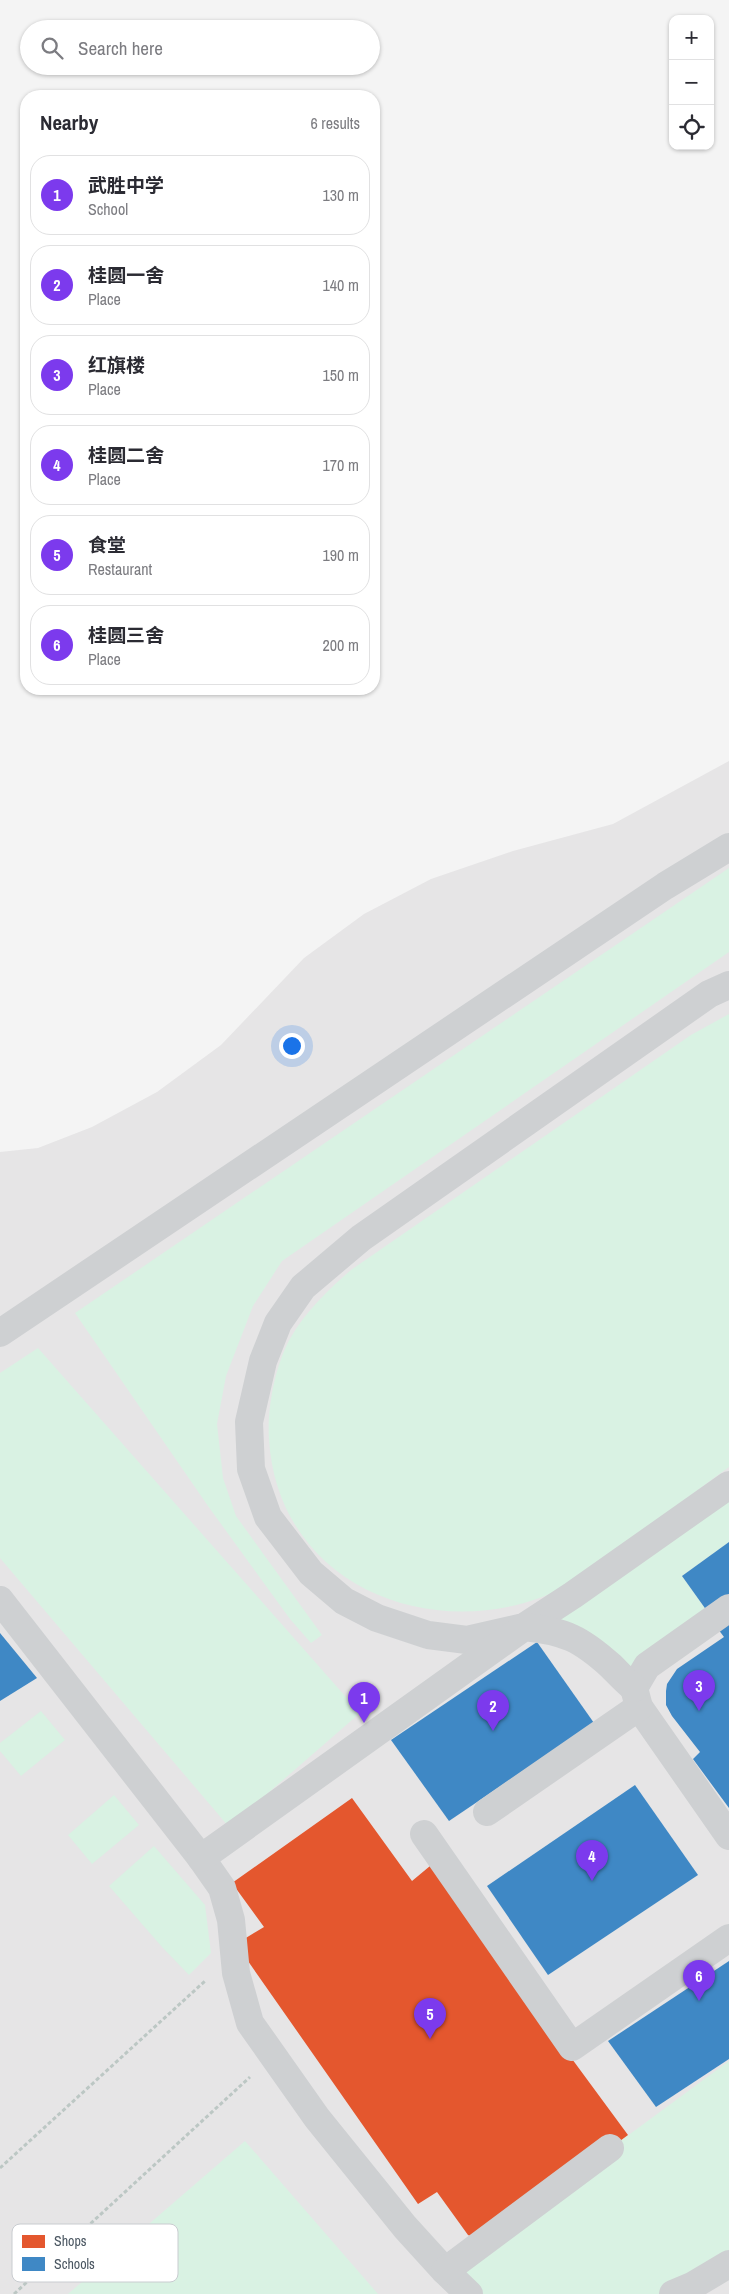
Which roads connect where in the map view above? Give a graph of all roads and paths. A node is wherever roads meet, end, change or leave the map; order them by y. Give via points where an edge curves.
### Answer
1 (729, 847) edge
2 (729, 986) edge
3 (0, 1333) edge
4 (729, 1485) edge
5 (0, 1600) edge
6 (729, 1608) edge
7 (524, 1627) junction
8 (636, 1698) junction
9 (487, 1812) dead end
10 (424, 1834) dead end
11 (729, 1836) edge
12 (202, 1858) junction
13 (729, 1938) edge
14 (234, 1955) junction
15 (273, 2057) junction
16 (610, 2148) dead end
17 (0, 2168) edge
18 (90, 2224) edge
19 (729, 2264) edge
20 (445, 2271) junction
21 (27, 2282) edge
22 (14, 2294) edge
23 (469, 2294) edge
24 (673, 2294) edge

1 - 3 street via 656,892
2 - 7 street via 709,994 361,1238 303,1287 278,1323 263,1361 249,1422 251,1469 268,1517 311,1573 344,1601 377,1618 428,1635 467,1640
4 - 7 street
5 - 12 street
6 - 8 street via 647,1666
7 - 8 street via 553,1630 578,1639
7 - 12 street
8 - 9 street
8 - 11 street
10 - 13 street via 572,2047
12 - 14 street via 222,1888 231,1920
14 - 15 street via 250,2023
14 - 17 path
15 - 18 path
15 - 20 street via 316,2118
16 - 20 street
19 - 24 street
20 - 23 street
21 - 22 path

